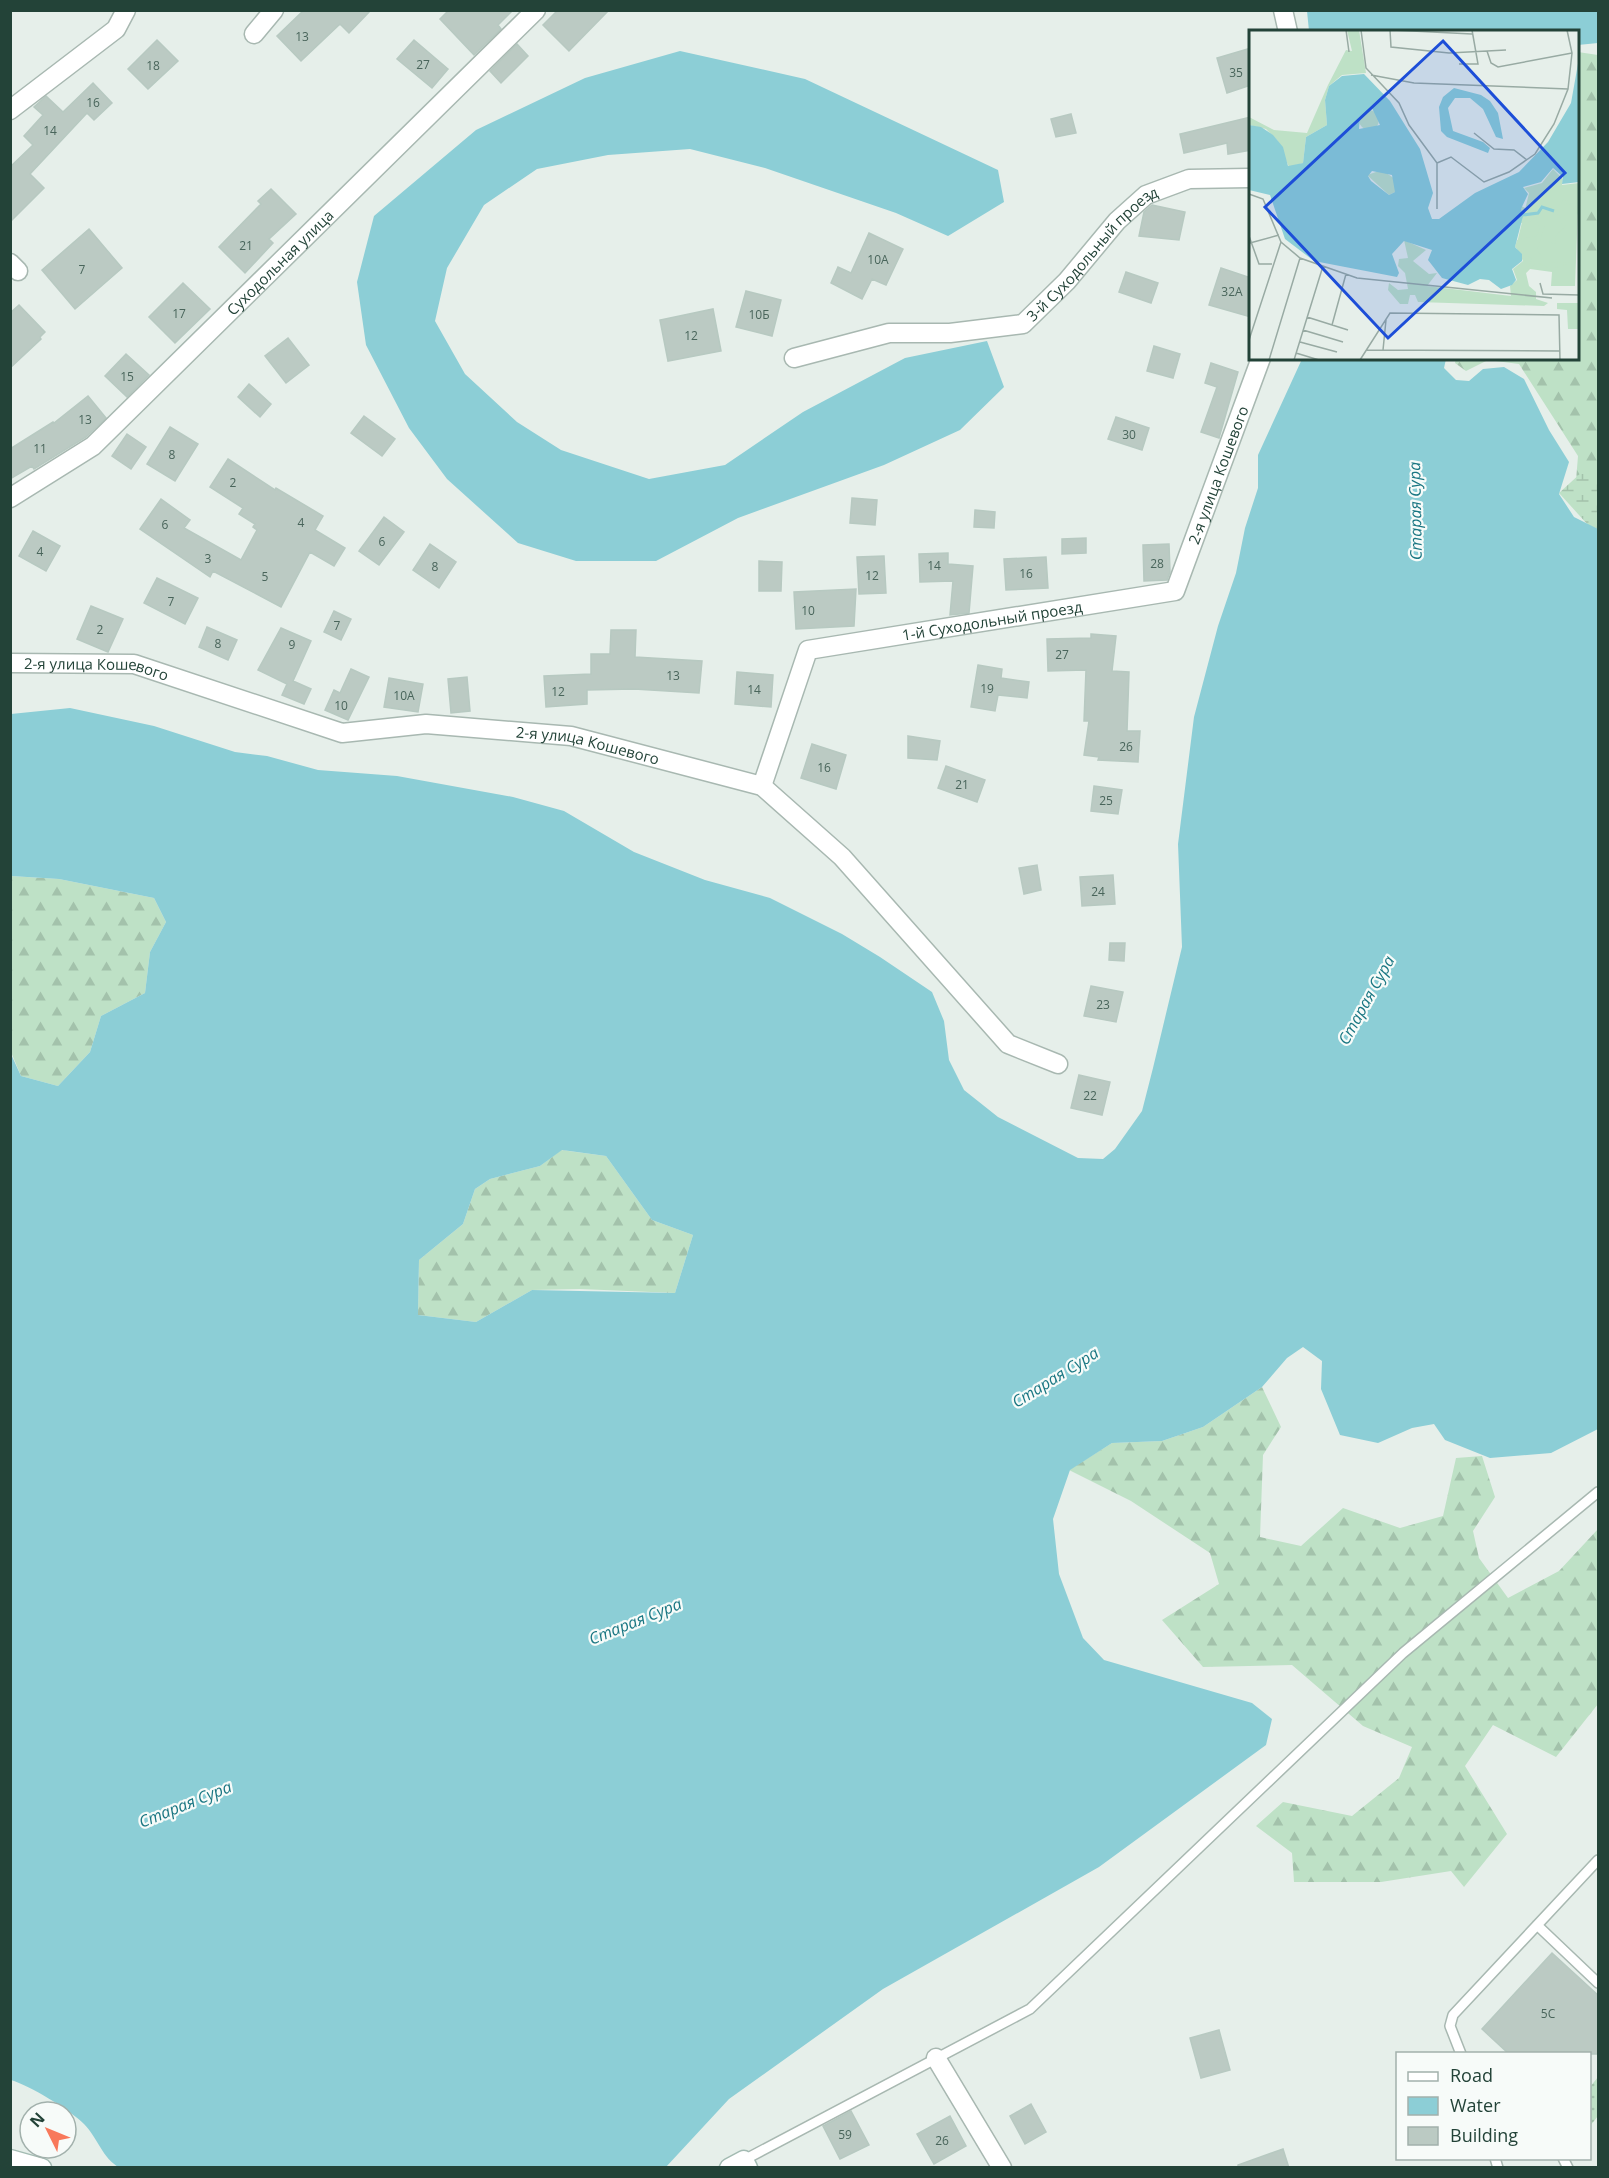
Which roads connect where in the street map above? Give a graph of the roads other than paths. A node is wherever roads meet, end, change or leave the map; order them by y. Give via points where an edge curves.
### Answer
1 (126, 10) edge
2 (274, 10) edge
3 (536, 10) edge
4 (1283, 10) edge
5 (1288, 30) edge
6 (254, 34) dead end
7 (10, 111) edge
8 (1249, 178) edge
9 (794, 358) dead end
10 (1261, 360) edge
11 (10, 498) edge
12 (1175, 591) joint
13 (10, 663) edge
14 (762, 786) junction
15 (1058, 1064) dead end
16 (1599, 1492) edge
17 (1599, 1860) edge
18 (1537, 1925) junction
19 (1599, 1983) edge
20 (1460, 2052) edge
21 (936, 2058) junction
22 (10, 2159) edge
23 (740, 2165) edge
24 (42, 2168) edge
25 (1002, 2168) edge

1 - 7 street via 116,29
2 - 6 street
3 - 11 street, Суходольная улица via 93,446
4 - 5 street
8 - 9 street, 3-й Суходольный проезд via 1189,179 1146,195 1116,220 1066,281 1023,324 950,333 889,333
10 - 12 street, 2-я улица Кошевого
12 - 14 street, 1-й Суходольный проезд via 808,650
13 - 14 street, 2-я улица Кошевого via 134,664 342,733 426,723 571,736
14 - 15 street, 2-я улица Кошевого via 842,857 1008,1044
16 - 21 lane via 1403,1653 1030,2008
17 - 18 lane
18 - 19 lane
18 - 20 lane via 1453,2015 1452,2032
21 - 23 lane
21 - 25 street
22 - 24 street

